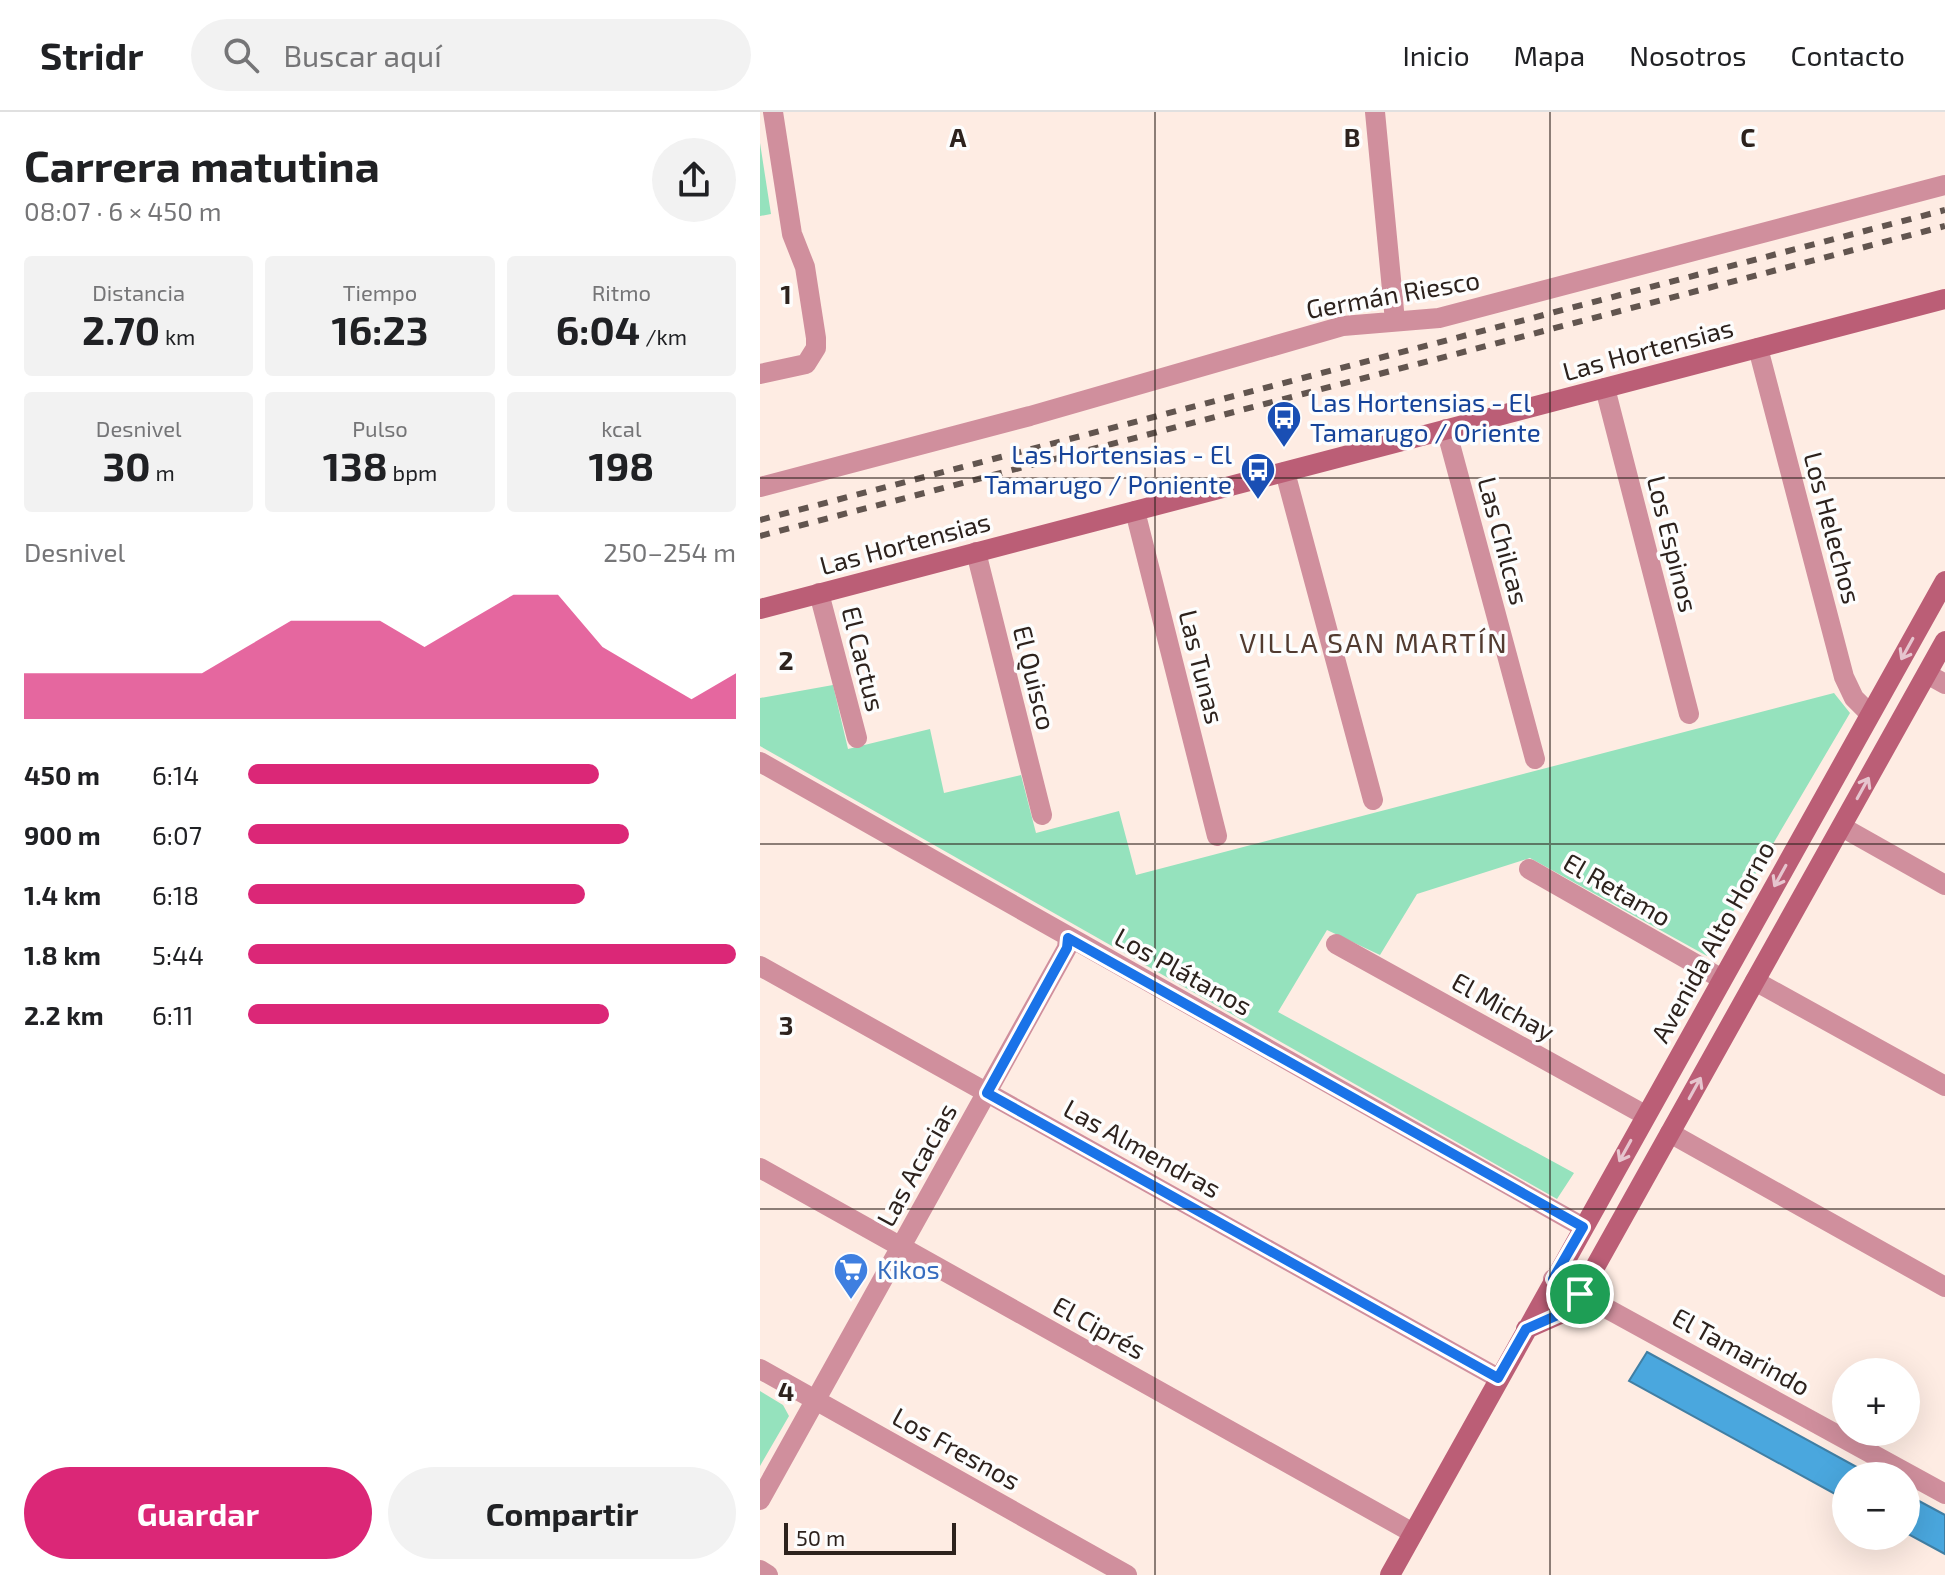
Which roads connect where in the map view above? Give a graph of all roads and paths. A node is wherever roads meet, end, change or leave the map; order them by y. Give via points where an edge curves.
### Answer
1 (773, 112) edge
2 (1375, 112) edge
3 (1945, 185) edge
4 (1945, 299) edge
5 (1395, 321) junction
6 (1758, 348) junction
7 (760, 374) edge
8 (1605, 388) junction
9 (1446, 429) junction
10 (1285, 472) junction
11 (760, 487) edge
12 (1135, 511) junction
13 (976, 552) junction
14 (1945, 581) edge
15 (819, 593) junction
16 (760, 609) edge
17 (1945, 641) edge
18 (1936, 679) edge
19 (1689, 714) dead end
20 (1870, 714) junction
21 (857, 738) dead end
22 (1535, 759) dead end
23 (760, 762) edge
24 (1373, 800) dead end
25 (1042, 815) dead end
26 (1842, 827) junction
27 (1217, 836) dead end
28 (1529, 869) dead end
29 (1945, 885) edge
30 (1068, 938) junction
31 (1336, 944) dead end
32 (760, 966) edge
33 (1722, 979) junction
34 (1755, 981) junction
35 (1945, 1086) edge
36 (987, 1093) junction
37 (1645, 1115) junction
38 (1670, 1133) junction
39 (760, 1168) edge
40 (1583, 1227) junction
41 (901, 1246) junction
42 (1553, 1279) junction
43 (1945, 1287) edge
44 (1580, 1294) junction
45 (1526, 1329) junction
46 (760, 1369) edge
47 (1498, 1378) junction
48 (816, 1400) junction
49 (1945, 1494) edge
50 (760, 1500) edge
51 (1413, 1533) junction
52 (760, 1570) edge
53 (768, 1575) edge
54 (1127, 1575) edge
55 (1390, 1575) edge

1 - 7 street via 792,234 805,267 816,338 813,356 796,369
2 - 5 street
3 - 5 street, Germán Riesco via 1439,318
4 - 6 street, Las Hortensias
5 - 11 street, Germán Riesco via 1343,326
6 - 8 street, Las Hortensias
6 - 20 street, Los Helechos via 1844,677
8 - 9 street, Las Hortensias
8 - 19 street, Los Espinos
9 - 10 street, Las Hortensias
9 - 22 street, Las Chilcas
10 - 12 street, Las Hortensias
10 - 24 street
12 - 13 street, Las Hortensias
12 - 27 street, Las Tunas
13 - 15 street, Las Hortensias
13 - 25 street, El Quisco
14 -> 20 street, Avenida Alto Horno
15 - 16 street, Las Hortensias
15 - 21 street, El Cactus
17 - 18 street
26 -> 18 street
20 -> 33 street, Avenida Alto Horno
23 - 30 street, Los Plátanos
26 - 29 street
26 - 34 street
28 - 33 street, El Retamo
30 - 36 street, Las Acacias
30 - 40 street, Los Plátanos
31 - 37 street, El Michay
32 - 36 street, Las Almendras
33 - 37 street, Avenida Alto Horno
34 - 35 street
38 -> 34 street
36 - 41 street, Las Acacias
36 - 47 street, Las Almendras
37 -> 40 street, Avenida Alto Horno
38 - 43 street
38 - 44 street
39 - 41 street, El Ciprés
40 - 42 street, Avenida Alto Horno
41 - 48 street, Las Acacias
41 - 51 street, El Ciprés
42 - 44 street, El Tamarindo
42 - 45 street, Avenida Alto Horno
44 - 45 street via 1560,1314
44 - 49 street, El Tamarindo
45 - 47 street, Avenida Alto Horno
46 - 48 street, Los Fresnos
47 - 51 street, Avenida Alto Horno
48 - 50 street, Las Acacias
48 - 54 street, Los Fresnos
51 - 55 street, Avenida Alto Horno
52 - 53 street

